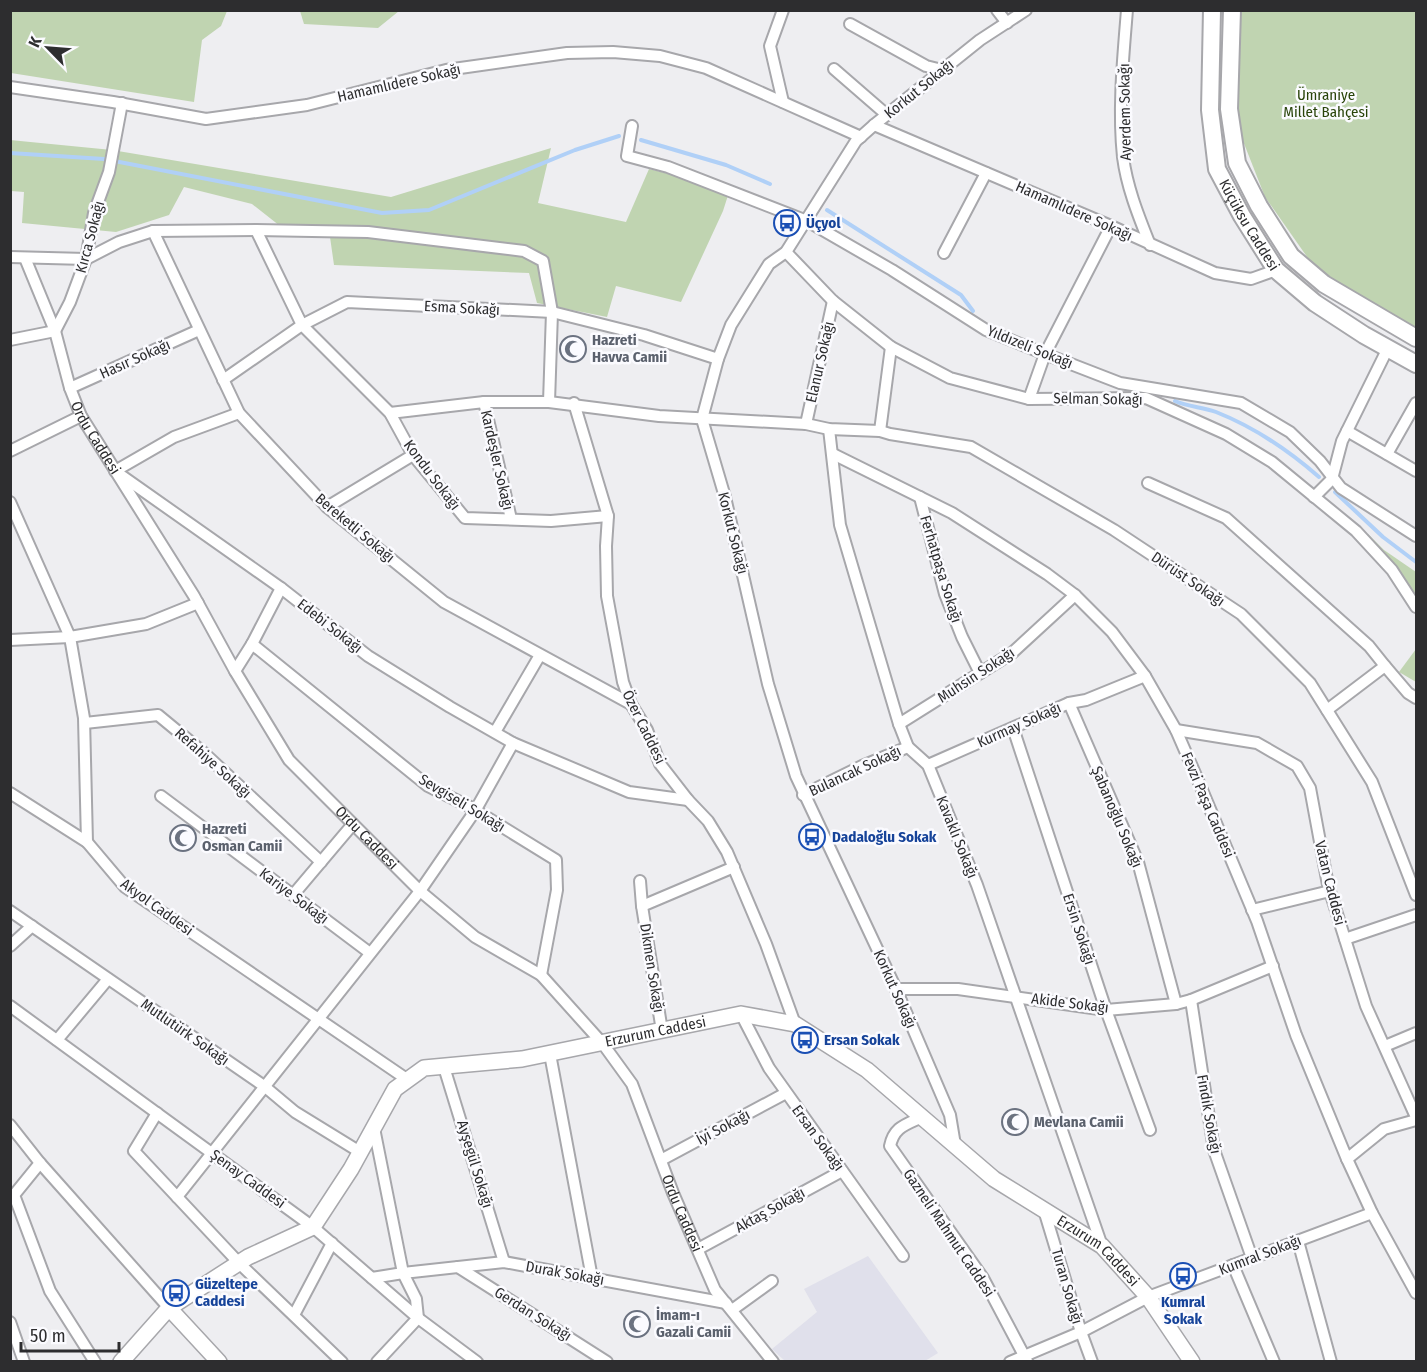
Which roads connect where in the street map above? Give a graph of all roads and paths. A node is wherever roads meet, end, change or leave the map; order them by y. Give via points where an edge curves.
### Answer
1 (783, 10) edge
2 (997, 10) edge
3 (1026, 10) edge
4 (1127, 10) edge
5 (1212, 10) edge
6 (1232, 10) edge
7 (1007, 23) junction
8 (850, 24) dead end
9 (834, 69) dead end
10 (942, 70) junction
11 (10, 87) edge
12 (783, 102) junction
13 (122, 103) junction
14 (887, 115) junction
15 (874, 125) junction
16 (632, 126) dead end
17 (861, 137) junction
18 (986, 173) junction
19 (807, 221) junction
20 (1111, 226) junction
21 (256, 230) junction
22 (153, 231) junction
23 (1150, 245) junction
24 (786, 252) junction
25 (944, 253) dead end
26 (10, 257) edge
27 (25, 258) junction
28 (86, 259) junction
29 (1276, 270) junction
30 (833, 301) junction
31 (552, 312) junction
32 (302, 325) junction
33 (199, 330) junction
34 (54, 331) junction
35 (1416, 338) edge
36 (10, 340) edge
37 (891, 347) junction
38 (1388, 348) junction
39 (1045, 354) junction
40 (718, 359) junction
41 (1416, 364) edge
42 (223, 380) junction
43 (70, 388) junction
44 (1029, 399) junction
45 (484, 402) junction
46 (549, 402) junction
47 (1416, 403) edge
48 (574, 404) junction
49 (239, 413) junction
50 (390, 413) junction
51 (81, 416) junction
52 (702, 419) junction
53 (806, 424) junction
54 (829, 429) junction
55 (880, 431) junction
56 (1347, 431) junction
57 (10, 451) edge
58 (832, 454) junction
59 (1387, 454) junction
60 (413, 455) junction
61 (115, 471) junction
62 (1416, 471) edge
63 (1332, 479) junction
64 (1148, 483) dead end
65 (920, 497) junction
66 (1314, 497) junction
67 (10, 502) edge
68 (327, 507) junction
69 (608, 516) junction
70 (511, 519) junction
71 (15, 523) edge
72 (1416, 536) edge
73 (281, 588) junction
74 (1075, 595) junction
75 (198, 603) junction
76 (1416, 607) edge
77 (70, 637) junction
78 (10, 640) edge
79 (252, 644) junction
80 (540, 655) junction
81 (1385, 666) junction
82 (235, 671) junction
83 (980, 673) junction
84 (1145, 676) junction
85 (1416, 698) edge
86 (1069, 703) junction
87 (630, 704) junction
88 (1327, 710) junction
89 (85, 723) junction
90 (899, 724) junction
91 (1013, 728) junction
92 (1176, 730) junction
93 (495, 732) junction
94 (513, 743) junction
95 (908, 747) junction
96 (928, 765) junction
97 (10, 793) edge
98 (803, 795) junction
99 (161, 796) dead end
100 (688, 800) junction
101 (475, 811) junction
102 (353, 824) junction
103 (87, 842) junction
104 (321, 862) junction
105 (734, 867) junction
106 (640, 881) dead end
107 (420, 891) junction
108 (1330, 891) junction
109 (293, 895) junction
110 (1416, 895) edge
111 (642, 906) junction
112 (1252, 910) junction
113 (10, 911) edge
114 (1416, 915) edge
115 (32, 926) junction
116 (1345, 939) junction
117 (10, 946) edge
118 (370, 953) junction
119 (1273, 966) junction
120 (541, 975) junction
121 (108, 979) junction
122 (896, 989) junction
123 (1015, 995) junction
124 (1191, 1000) junction
125 (1176, 1004) junction
126 (10, 1006) edge
127 (1106, 1010) junction
128 (741, 1014) junction
129 (318, 1019) junction
130 (795, 1024) junction
131 (662, 1031) junction
132 (1416, 1033) edge
133 (57, 1040) junction
134 (603, 1044) junction
135 (1384, 1046) junction
136 (550, 1054) junction
137 (444, 1067) junction
138 (408, 1080) junction
139 (264, 1086) junction
140 (786, 1093) junction
141 (157, 1113) junction
142 (922, 1117) junction
143 (1416, 1118) edge
144 (10, 1125) edge
145 (374, 1128) junction
146 (1150, 1130) dead end
147 (955, 1146) junction
148 (360, 1152) junction
149 (213, 1154) junction
150 (1347, 1159) junction
151 (661, 1160) junction
152 (40, 1163) junction
153 (842, 1171) junction
154 (177, 1197) junction
155 (1044, 1210) junction
156 (1372, 1213) junction
157 (313, 1227) junction
158 (1298, 1241) junction
159 (332, 1243) junction
160 (1102, 1246) junction
161 (698, 1249) junction
162 (903, 1256) dead end
163 (1252, 1258) junction
164 (504, 1262) junction
165 (239, 1263) junction
166 (1233, 1265) junction
167 (458, 1267) junction
168 (403, 1273) junction
169 (372, 1278) junction
170 (592, 1278) junction
171 (772, 1281) dead end
172 (1416, 1293) edge
173 (1148, 1297) junction
174 (729, 1306) junction
175 (169, 1308) junction
176 (294, 1316) junction
177 (418, 1318) junction
178 (10, 1323) edge
179 (1081, 1332) junction
180 (1026, 1358) edge
181 (771, 1361) edge
182 (24, 1362) edge
183 (95, 1362) edge
184 (121, 1362) edge
185 (219, 1362) edge
186 (342, 1362) edge
187 (377, 1362) edge
188 (477, 1362) edge
189 (608, 1362) edge
190 (1010, 1362) edge
191 (1092, 1362) edge
192 (1192, 1362) edge
193 (1274, 1362) edge
194 (1331, 1362) edge

1 - 12 street via 770,46
2 - 7 street
3 - 7 street, Korkut Sokağı
4 - 23 street, Ayerdem Sokağı via 1121,85 1123,158 1134,204
5 - 29 main road, Küçüksu Caddesi via 1210,110 1218,169
6 - 35 main road, Küçüksu Caddesi via 1229,109 1237,163 1259,206 1291,256 1324,284
7 - 10 street, Korkut Sokağı
8 - 10 street via 926,66
9 - 14 street
10 - 14 street, Korkut Sokağı
11 - 13 street, Hamamlıdere Sokağı
12 - 13 street, Hamamlıdere Sokağı via 706,68 660,56 613,52 567,53 446,70 307,105 206,119
12 - 17 street, Hamamlıdere Sokağı
13 - 28 street, Kırca Sokağı
14 - 15 street, Korkut Sokağı
15 - 17 street, Korkut Sokağı
15 - 18 street, Hamamlıdere Sokağı
16 - 19 street, Yıldızeli Sokağı via 627,156 668,167
17 - 19 street, Korkut Sokağı
18 - 20 street, Hamamlıdere Sokağı
18 - 25 street
19 - 24 street, Korkut Sokağı
19 - 39 street, Yıldızeli Sokağı via 986,330
20 - 23 street, Hamamlıdere Sokağı
20 - 39 street
21 - 22 street
21 - 31 street via 368,232 524,251 543,261
21 - 32 street, Kondu Sokağı
22 - 28 street
22 - 33 street, Bereketli Sokağı
23 - 29 street, Hamamlıdere Sokağı via 1215,273 1251,279
24 - 30 street, Selman Sokağı
24 - 40 street, Korkut Sokağı via 770,264 731,325
26 - 27 street
27 - 28 street
27 - 34 street, Ordu Caddesi
28 - 34 street, Kırca Sokağı
29 - 38 main road, Küçüksu Caddesi via 1315,303
30 - 37 street, Selman Sokağı
30 - 53 street, Elanur Sokağı
31 - 32 street, Esma Sokağı via 346,302
31 - 40 street, Esma Sokağı
31 - 46 street
32 - 42 street, Esma Sokağı
32 - 50 street, Kondu Sokağı
33 - 42 street, Bereketli Sokağı
33 - 43 street, Hasır Sokağı
34 - 36 street
34 - 43 street, Ordu Caddesi
37 - 44 street, Selman Sokağı via 950,378
37 - 55 street
38 - 41 main road, Küçüksu Caddesi
38 - 56 street
39 - 44 street
39 - 63 street, Yıldızeli Sokağı via 1120,383 1241,403 1290,432
40 - 52 street, Korkut Sokağı
42 - 49 street, Bereketli Sokağı
43 - 51 street, Ordu Caddesi
44 - 66 street, Selman Sokağı via 1146,398 1226,434 1272,462
45 - 46 street, Dürüst Sokağı
45 - 50 street, Dürüst Sokağı
45 - 70 street, Kardeşler Sokağı
46 - 48 street, Dürüst Sokağı
47 - 59 street
48 - 52 street, Dürüst Sokağı via 659,417
48 - 69 street, Özer Caddesi
49 - 61 street via 174,437
49 - 68 street, Bereketli Sokağı
50 - 60 street, Kondu Sokağı
51 - 57 street
51 - 61 street, Ordu Caddesi
52 - 53 street, Dürüst Sokağı
52 - 98 street, Korkut Sokağı via 725,497 768,684
53 - 54 street, Dürüst Sokağı
54 - 55 street, Dürüst Sokağı
54 - 58 street, Kavaklı Sokağı
55 - 88 street, Dürüst Sokağı via 971,447 1114,530 1241,614 1310,683
56 - 59 street
56 - 63 street
58 - 65 street, Fevzi Paşa Caddesi
58 - 90 street, Kavaklı Sokağı via 840,525
59 - 62 street
60 - 68 street
60 - 70 street, Kondu Sokağı via 465,518
61 - 73 street, Edebi Sokağı
61 - 75 street, Ordu Caddesi
63 - 66 street
63 - 72 street, Yıldızeli Sokağı via 1341,489
64 - 81 street via 1226,518 1369,646
65 - 74 street, Fevzi Paşa Caddesi via 967,522
65 - 83 street, Ferhatpaşa Sokağı via 945,594
66 - 76 street, Selman Sokağı via 1376,552
67 - 71 street
68 - 80 street, Bereketli Sokağı via 444,602
69 - 70 street, Kondu Sokağı via 551,521
69 - 87 street, Özer Caddesi via 606,596
71 - 77 street
73 - 79 street
73 - 93 street, Edebi Sokağı via 368,656
74 - 83 street, Muhsin Sokağı via 1012,653
74 - 84 street, Fevzi Paşa Caddesi via 1112,632
75 - 77 street via 146,624
75 - 82 street, Ordu Caddesi
77 - 78 street
77 - 89 street
79 - 82 street
79 - 101 street, Sevgiseli Sokağı via 428,786
80 - 87 street, Bereketli Sokağı
80 - 93 street
81 - 85 street
81 - 88 street
82 - 102 street, Ordu Caddesi via 289,760
83 - 90 street, Muhsin Sokağı
84 - 86 street, Kurmay Sokağı
84 - 92 street, Fevzi Paşa Caddesi
86 - 91 street, Kurmay Sokağı
86 - 125 street, Şabanoğlu Sokağı via 1138,862
87 - 100 street, Özer Caddesi via 660,764
88 - 110 street, Dürüst Sokağı via 1372,782
89 - 103 street
89 - 104 street, Refahiye Sokağı via 158,715
90 - 95 street, Kavaklı Sokağı
91 - 96 street, Kurmay Sokağı
91 - 127 street, Ersin Sokağı
92 - 108 street, Vatan Caddesi via 1257,743 1297,766 1310,788
92 - 112 street, Fevzi Paşa Caddesi
93 - 94 street, Edebi Sokağı
94 - 100 street, Edebi Sokağı via 629,792
94 - 101 street
95 - 96 street, Kavaklı Sokağı
95 - 98 street, Bulancak Sokağı
96 - 123 street, Kavaklı Sokağı
97 - 103 street, Akyol Caddesi
98 - 122 street, Korkut Sokağı
99 - 109 street, Kariye Sokağı
100 - 105 street, Özer Caddesi via 708,821
101 - 107 street
101 - 120 street, Sevgiseli Sokağı via 556,860 557,890
102 - 104 street
102 - 107 street, Ordu Caddesi
103 - 129 street, Akyol Caddesi via 125,887
104 - 109 street
105 - 111 street, Dikmen Sokağı
105 - 130 street, Özer Caddesi
106 - 111 street, Dikmen Sokağı
107 - 118 street
107 - 120 street, Ordu Caddesi via 475,937
108 - 112 street
108 - 116 street, Vatan Caddesi
109 - 118 street, Kariye Sokağı
111 - 131 street, Dikmen Sokağı
112 - 119 street, Fevzi Paşa Caddesi
113 - 115 street, Mutlutürk Sokağı
114 - 116 street
115 - 117 street
115 - 121 street, Mutlutürk Sokağı
116 - 135 street, Vatan Caddesi
118 - 129 street
119 - 124 street, Akide Sokağı
119 - 150 street, Fevzi Paşa Caddesi via 1296,1035
120 - 134 street, Ordu Caddesi
121 - 133 street
121 - 139 street, Mutlutürk Sokağı
122 - 123 street, Akide Sokağı via 957,989
122 - 147 street, Korkut Sokağı via 950,1115
123 - 127 street, Akide Sokağı
123 - 160 street, Kavaklı Sokağı
124 - 125 street, Akide Sokağı
124 - 163 street, Fındık Sokağı via 1214,1150
125 - 127 street, Akide Sokağı
126 - 133 street, Şenay Caddesi
127 - 146 street, Ersin Sokağı
128 - 130 street, Erzurum Caddesi
128 - 131 street, Erzurum Caddesi
128 - 140 street, Ersan Sokağı
129 - 138 street, Akyol Caddesi
129 - 139 street
130 - 142 street, Erzurum Caddesi via 867,1070
131 - 134 street, Erzurum Caddesi
132 - 135 street
133 - 141 street, Şenay Caddesi
134 - 136 street, Erzurum Caddesi
134 - 151 street, Ordu Caddesi via 632,1084
135 - 143 street, Vatan Caddesi
136 - 137 street, Erzurum Caddesi
136 - 170 street
137 - 138 street, Erzurum Caddesi via 424,1068
137 - 164 street, Ayşegül Sokağı
138 - 145 street, Erzurum Caddesi via 395,1089
139 - 148 street, Mutlutürk Sokağı via 295,1112
139 - 149 street
140 - 151 street, İyi Sokağı
140 - 153 street, Ersan Sokağı
141 - 149 street, Şenay Caddesi
141 - 154 street via 134,1151
142 - 147 street, Erzurum Caddesi
142 - 180 street, Gazneli Mahmut Caddesi via 900,1127 890,1146 983,1278
143 - 150 street via 1384,1129
144 - 152 street
145 - 148 street, Erzurum Caddesi
145 - 168 street
147 - 155 street, Erzurum Caddesi via 994,1179
148 - 157 street, Erzurum Caddesi
149 - 154 street
149 - 157 street, Şenay Caddesi
150 - 156 street, Fevzi Paşa Caddesi
151 - 161 street, Ordu Caddesi
152 - 175 street
152 - 183 street via 14,1195 50,1291
153 - 161 street, Aktaş Sokağı
153 - 162 street, Ersan Sokağı
154 - 165 street
155 - 160 street, Erzurum Caddesi
155 - 179 street, Turan Sokağı
156 - 158 street, Kumral Sokağı
156 - 172 street, Fevzi Paşa Caddesi
157 - 159 street, Şenay Caddesi
157 - 165 street
158 - 163 street, Kumral Sokağı
158 - 194 street
159 - 169 street, Şenay Caddesi
159 - 176 street
160 - 173 street, Erzurum Caddesi
161 - 174 street, Ordu Caddesi via 716,1290
163 - 166 street, Kumral Sokağı
164 - 167 street, Durak Sokağı
164 - 170 street, Durak Sokağı
165 - 175 street
165 - 176 street
166 - 173 street, Kumral Sokağı
166 - 193 street
167 - 168 street, Durak Sokağı
167 - 189 street, Gerdan Sokağı
168 - 169 street, Durak Sokağı
168 - 177 street via 416,1299
169 - 177 street, Şenay Caddesi
170 - 174 street, Durak Sokağı
171 - 174 street
173 - 179 street, Kumral Sokağı
173 - 192 street, Erzurum Caddesi
174 - 181 street, Ordu Caddesi
175 - 184 street
175 - 185 street
176 - 186 street
177 - 187 street
177 - 188 street, Şenay Caddesi
178 - 182 street
179 - 180 street, Kumral Sokağı
179 - 191 street, Turan Sokağı
180 - 190 street, Kumral Sokağı

